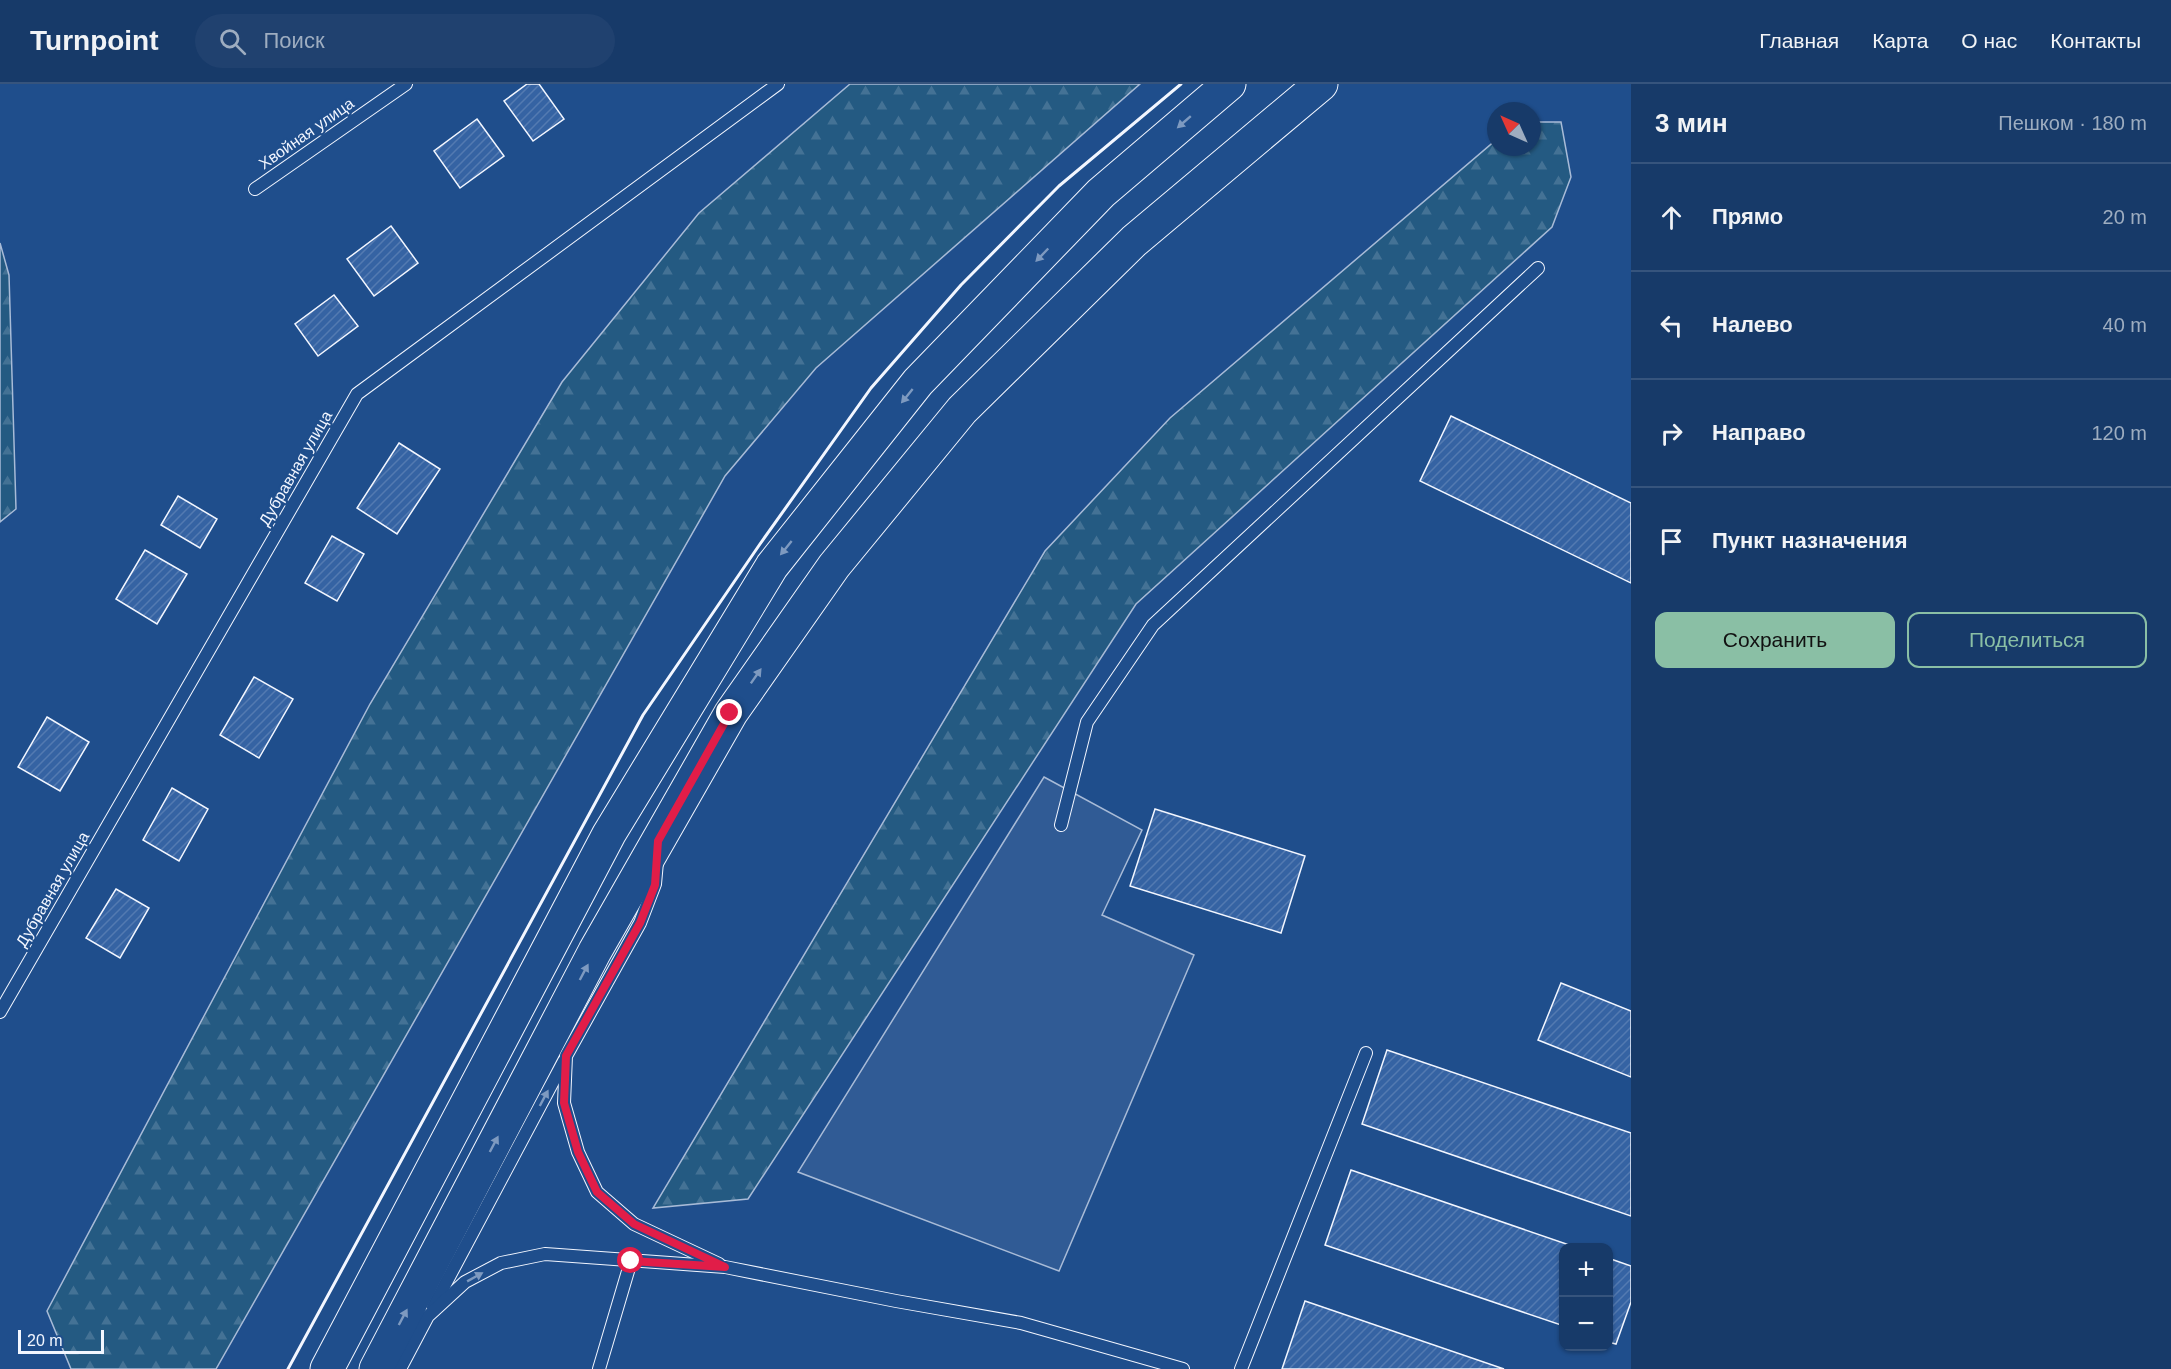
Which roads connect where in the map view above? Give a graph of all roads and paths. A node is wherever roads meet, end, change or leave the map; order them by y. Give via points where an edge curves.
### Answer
1 (406, 84) edge
2 (777, 84) edge
3 (1229, 84) edge
4 (1321, 84) edge
5 (255, 189) dead end
6 (1538, 268) dead end
7 (1061, 825) dead end
8 (658, 841) junction
9 (0, 1012) edge
10 (1366, 1053) dead end
11 (566, 1056) junction
12 (631, 1261) junction
13 (725, 1267) junction
14 (428, 1317) junction
15 (327, 1369) edge
16 (376, 1369) edge
17 (400, 1369) edge
18 (599, 1369) edge
19 (1183, 1369) edge
20 (1240, 1369) edge

1 - 5 lane, Хвойная улица
2 - 9 lane, Дубравная улица via 357,394
3 -> 15 main road via 1101,193 927,374 772,566 609,834
8 -> 4 main road via 730,713 834,566 962,410 1134,241
6 - 7 lane via 1153,625 1087,722
8 - 11 lane via 655,885 640,923
16 -> 8 main road via 590,961
10 - 20 lane
11 - 13 lane via 564,1103 578,1152 597,1192 634,1224
14 -> 11 lane
12 - 13 lane
14 -> 12 lane via 465,1282 501,1263 545,1254
12 - 18 lane
13 - 19 lane via 1021,1323
14 - 17 lane

